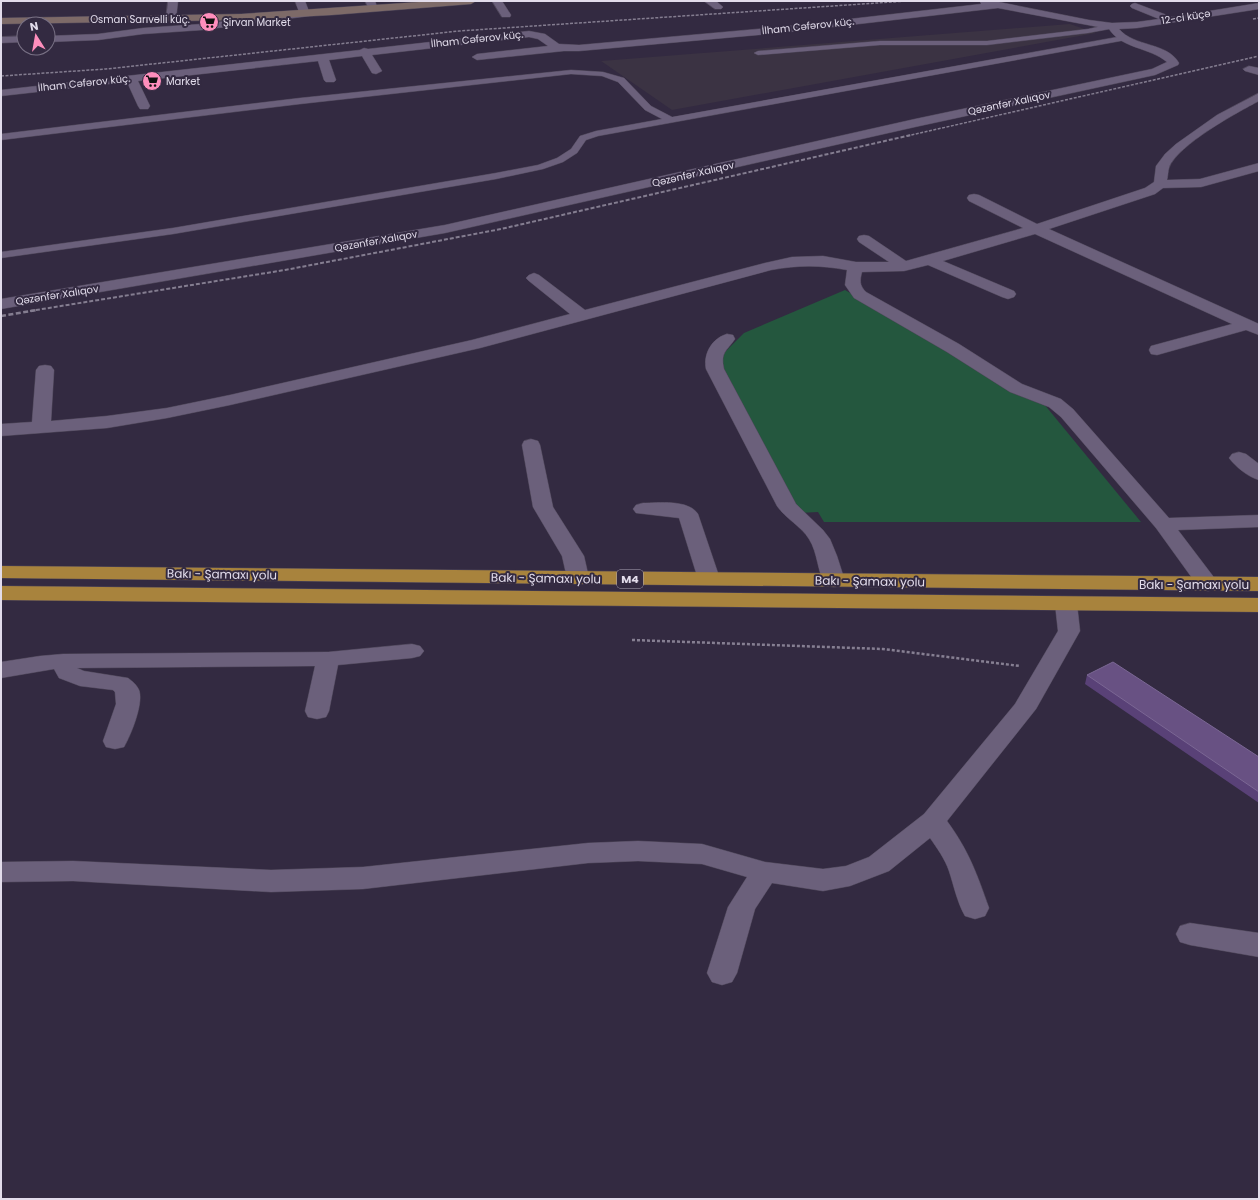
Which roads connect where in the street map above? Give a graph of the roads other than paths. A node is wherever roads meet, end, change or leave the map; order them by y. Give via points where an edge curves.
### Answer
1 (173, 1) edge
2 (300, 1) edge
3 (471, 1) edge
4 (497, 1) edge
5 (709, 1) edge
6 (979, 1) edge
7 (436, 2) edge
8 (372, 5) edge
9 (998, 5) junction
10 (1135, 6) dead end
11 (1259, 6) edge
12 (718, 7) dead end
13 (305, 14) junction
14 (506, 16) dead end
15 (171, 19) junction
16 (1171, 20) junction
17 (1, 21) edge
18 (239, 24) junction
19 (1112, 26) junction
20 (1194, 27) dead end
21 (1123, 38) junction
22 (16, 39) edge
23 (56, 39) edge
24 (1, 40) edge
25 (561, 48) junction
26 (364, 51) junction
27 (758, 53) dead end
28 (322, 56) junction
29 (477, 57) dead end
30 (242, 66) junction
31 (376, 71) dead end
32 (248, 77) dead end
33 (131, 78) junction
34 (330, 80) dead end
35 (1, 93) edge
36 (1259, 96) edge
37 (144, 106) dead end
38 (672, 121) junction
39 (1, 137) edge
40 (1259, 167) edge
41 (1160, 184) junction
42 (974, 198) dead end
43 (1036, 229) junction
44 (864, 239) dead end
45 (1, 255) edge
46 (929, 260) junction
47 (904, 266) junction
48 (856, 267) junction
49 (534, 278) dead end
50 (1008, 294) dead end
51 (1, 304) edge
52 (582, 315) junction
53 (1255, 328) edge
54 (727, 339) dead end
55 (1157, 350) dead end
56 (45, 370) dead end
57 (41, 427) junction
58 (1, 430) edge
59 (531, 445) dead end
60 (1240, 458) dead end
61 (1259, 474) edge
62 (643, 509) dead end
63 (1259, 521) edge
64 (1163, 524) junction
65 (1, 572) edge
66 (578, 578) junction
67 (709, 580) junction
68 (834, 581) junction
69 (1208, 584) junction
70 (1259, 584) edge
71 (1, 593) edge
72 (1066, 604) junction
73 (1259, 605) edge
74 (412, 651) dead end
75 (328, 659) junction
76 (63, 661) junction
77 (1, 670) edge
78 (317, 711) dead end
79 (115, 741) dead end
80 (933, 821) junction
81 (1, 872) edge
82 (765, 872) junction
83 (975, 908) dead end
84 (1190, 934) dead end
85 (1259, 945) edge
86 (722, 973) dead end

1 - 15 street
2 - 13 street
3 - 7 street
4 - 14 street
5 - 12 street
6 - 9 street
7 - 8 street
8 - 13 street
9 - 19 street
9 - 25 street, İlham Cəfərov küç. via 780,30
10 - 16 street
11 - 16 street, 12-ci küçə
13 - 18 street
15 - 17 street, Osman Sarıvəlli küç.
15 - 18 street, Osman Sarıvəlli küç.
16 - 19 street, 12-ci küçə
16 - 20 street
18 - 23 street
19 - 21 street, Qəzənfər Xalıqov
19 - 27 lane via 987,43 880,43
21 - 38 lane
21 - 51 street, Qəzənfər Xalıqov via 1166,55 1174,64 1155,72 915,123 501,217 328,250
22 - 24 street
25 - 26 street, İlham Cəfərov küç. via 541,36 529,34
25 - 29 street
26 - 28 street, İlham Cəfərov küç.
26 - 31 street
28 - 30 street, İlham Cəfərov küç.
28 - 34 street
30 - 32 street
30 - 33 street, İlham Cəfərov küç.
33 - 35 street, İlham Cəfərov küç.
33 - 37 street
36 - 41 street via 1212,123 1173,154 1162,168
38 - 39 lane via 648,108 621,80 603,74 571,72 518,76
38 - 45 lane via 583,138 574,150 560,160 496,176 173,231
40 - 41 street via 1201,183
41 - 43 street via 1144,193
42 - 43 street
43 - 46 street
43 - 53 street
44 - 47 street
46 - 47 street
46 - 50 street
47 - 48 street
48 - 52 street via 823,261 792,262
48 - 64 street via 852,283 860,295 953,348 1016,388 1054,403 1067,413
49 - 52 street
52 - 57 street via 474,344 230,400 107,422
53 - 55 street
54 - 68 street via 717,348 712,359 715,369 787,506 820,541
56 - 57 street
57 - 58 street
59 - 66 street via 543,507 573,556
60 - 61 street
62 - 67 street via 677,510 688,514
63 - 64 street
64 - 69 street
65 - 66 highway, Bakı - Şamaxı yolu / M4
66 - 67 highway, Bakı - Şamaxı yolu / M4
67 - 68 highway, Bakı - Şamaxı yolu / M4
68 - 69 highway, Bakı - Şamaxı yolu / M4
69 - 70 highway, Bakı - Şamaxı yolu / M4
71 - 72 highway, Bakı - Şamaxı yolu / M4
72 - 73 highway, Bakı - Şamaxı yolu / M4
72 - 80 street via 1069,631 1024,709
74 - 75 street
75 - 76 street
75 - 78 street
76 - 77 street
76 - 79 street via 67,673 80,678 120,683 127,690 128,704
80 - 82 street via 880,864 850,876 823,880
80 - 83 street via 962,869
81 - 82 street via 73,871 271,881 363,878 588,853 638,851 702,854
82 - 86 street via 742,907
84 - 85 street

